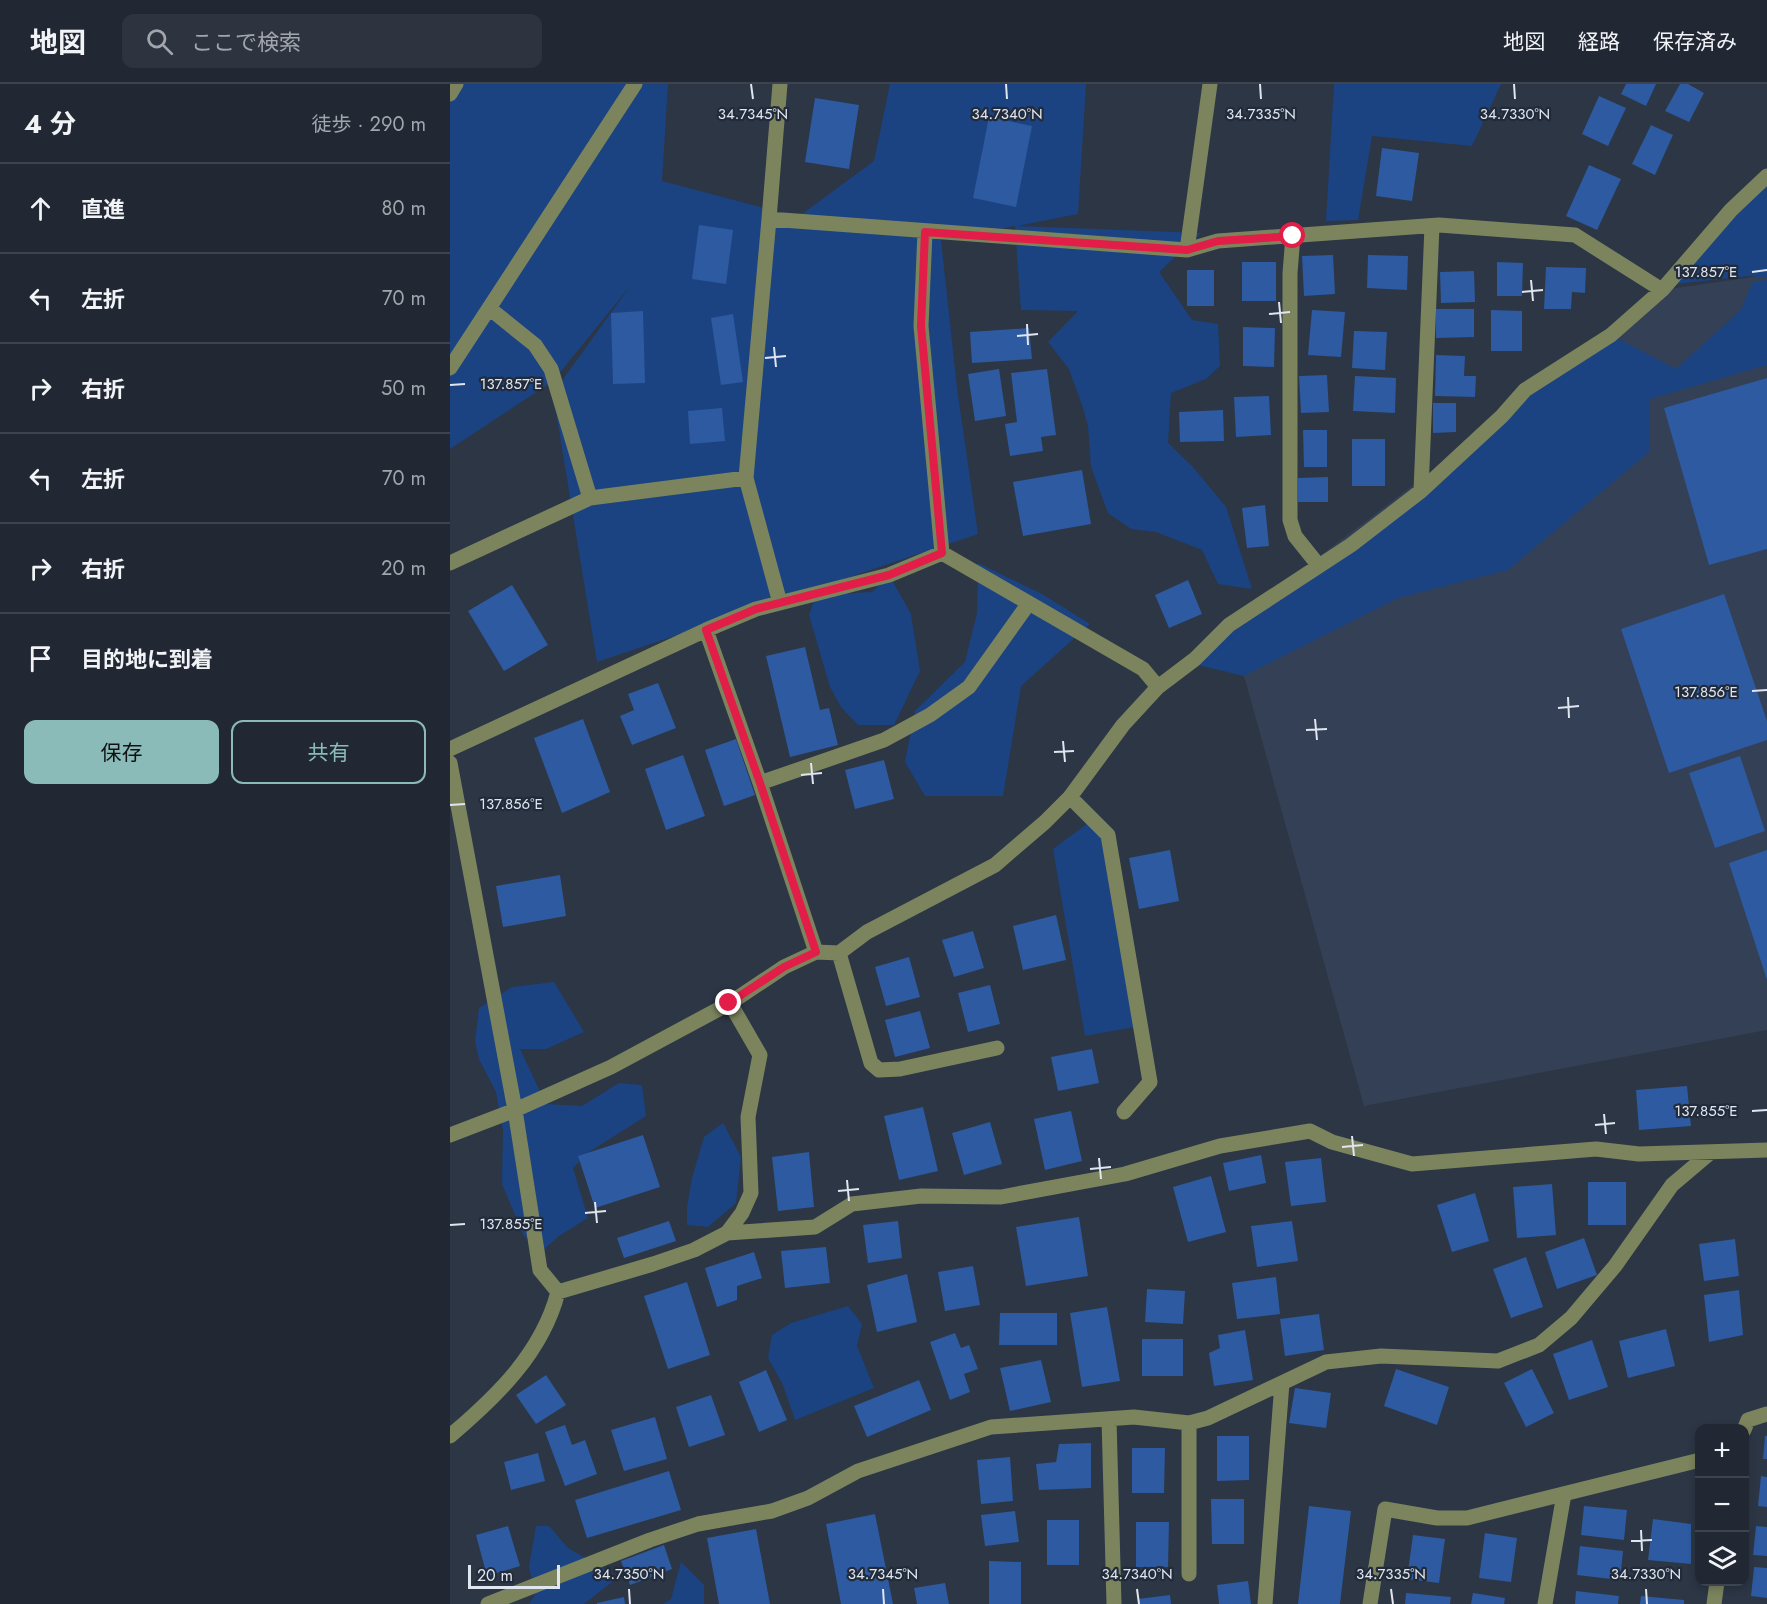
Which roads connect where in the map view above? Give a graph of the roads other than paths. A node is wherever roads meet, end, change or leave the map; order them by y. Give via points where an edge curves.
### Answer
1 (456, 84) edge
2 (635, 84) edge
3 (780, 84) edge
4 (1210, 84) edge
5 (450, 94) edge
6 (1767, 176) edge
7 (769, 219) junction
8 (1432, 226) junction
9 (925, 232) junction
10 (1293, 236) junction
11 (1187, 250) junction
12 (1662, 290) junction
13 (489, 308) junction
14 (450, 368) edge
15 (746, 478) junction
16 (1420, 491) junction
17 (590, 498) junction
18 (942, 553) junction
19 (450, 563) edge
20 (1319, 566) junction
21 (780, 603) junction
22 (1029, 603) junction
23 (706, 630) junction
24 (1158, 687) junction
25 (450, 749) edge
26 (450, 763) edge
27 (760, 783) junction
28 (1070, 797) junction
29 (816, 952) junction
30 (839, 953) junction
31 (729, 1003) junction
32 (997, 1048) dead end
33 (515, 1110) junction
34 (1124, 1112) dead end
35 (450, 1135) edge
36 (1767, 1150) edge
37 (1711, 1152) junction
38 (727, 1233) junction
39 (558, 1292) junction
40 (1282, 1383) junction
41 (1767, 1414) edge
42 (1109, 1419) junction
43 (1189, 1423) junction
44 (1746, 1424) edge
45 (450, 1436) edge
46 (1695, 1461) edge
47 (1564, 1494) junction
48 (1189, 1574) dead end
49 (1716, 1586) edge
50 (488, 1604) edge
51 (1114, 1604) edge
52 (1265, 1604) edge
53 (1370, 1604) edge
54 (1545, 1604) edge
55 (1714, 1604) edge

1 - 5 street
2 - 13 street
3 - 7 street
4 - 11 street
6 - 12 street via 1731,210
7 - 9 street
7 - 15 street
8 - 10 street
8 - 12 street via 1575,235
8 - 16 street
9 - 11 street
9 - 18 street via 921,326
10 - 11 street via 1218,241
10 - 20 street via 1290,520 1295,536
12 - 16 street via 1611,335 1525,390
13 - 14 street
13 - 17 street via 535,345 550,369
15 - 17 street
15 - 21 street
16 - 20 street via 1351,546
17 - 19 street
18 - 21 street via 889,575
18 - 22 street
20 - 24 street via 1229,625 1195,660
21 - 23 street
22 - 24 street via 1143,669
22 - 27 street via 969,687 930,715 884,740
23 - 25 street
23 - 27 street
24 - 28 street via 1123,724
26 - 33 street
27 - 29 street
28 - 30 street via 995,865 867,932
28 - 34 street via 1108,835 1112,858 1150,1082
29 - 30 street
29 - 31 street via 784,967
30 - 32 street via 871,1063 879,1070
31 - 33 street via 611,1067
31 - 38 street via 760,1055 748,1117 751,1193
33 - 35 street
33 - 39 street via 540,1270
36 - 37 street
37 - 38 street via 1639,1154 1596,1149 1412,1164 1332,1142 1310,1131 1221,1146 1125,1174 1001,1197 921,1196 852,1204 815,1227
37 - 40 street via 1672,1185 1615,1266 1571,1318 1539,1345 1498,1361 1381,1356 1326,1362
38 - 39 street via 683,1254
39 - 45 street via 552,1316 516,1373 487,1405
40 - 43 street
40 - 52 street
41 - 44 street
42 - 43 street via 1134,1417
42 - 50 street via 991,1427 858,1471 808,1498 772,1511 698,1524 650,1540
42 - 51 street
43 - 48 street
46 - 47 street
47 - 53 street via 1467,1518 1437,1518 1385,1509
47 - 54 street
49 - 55 street

